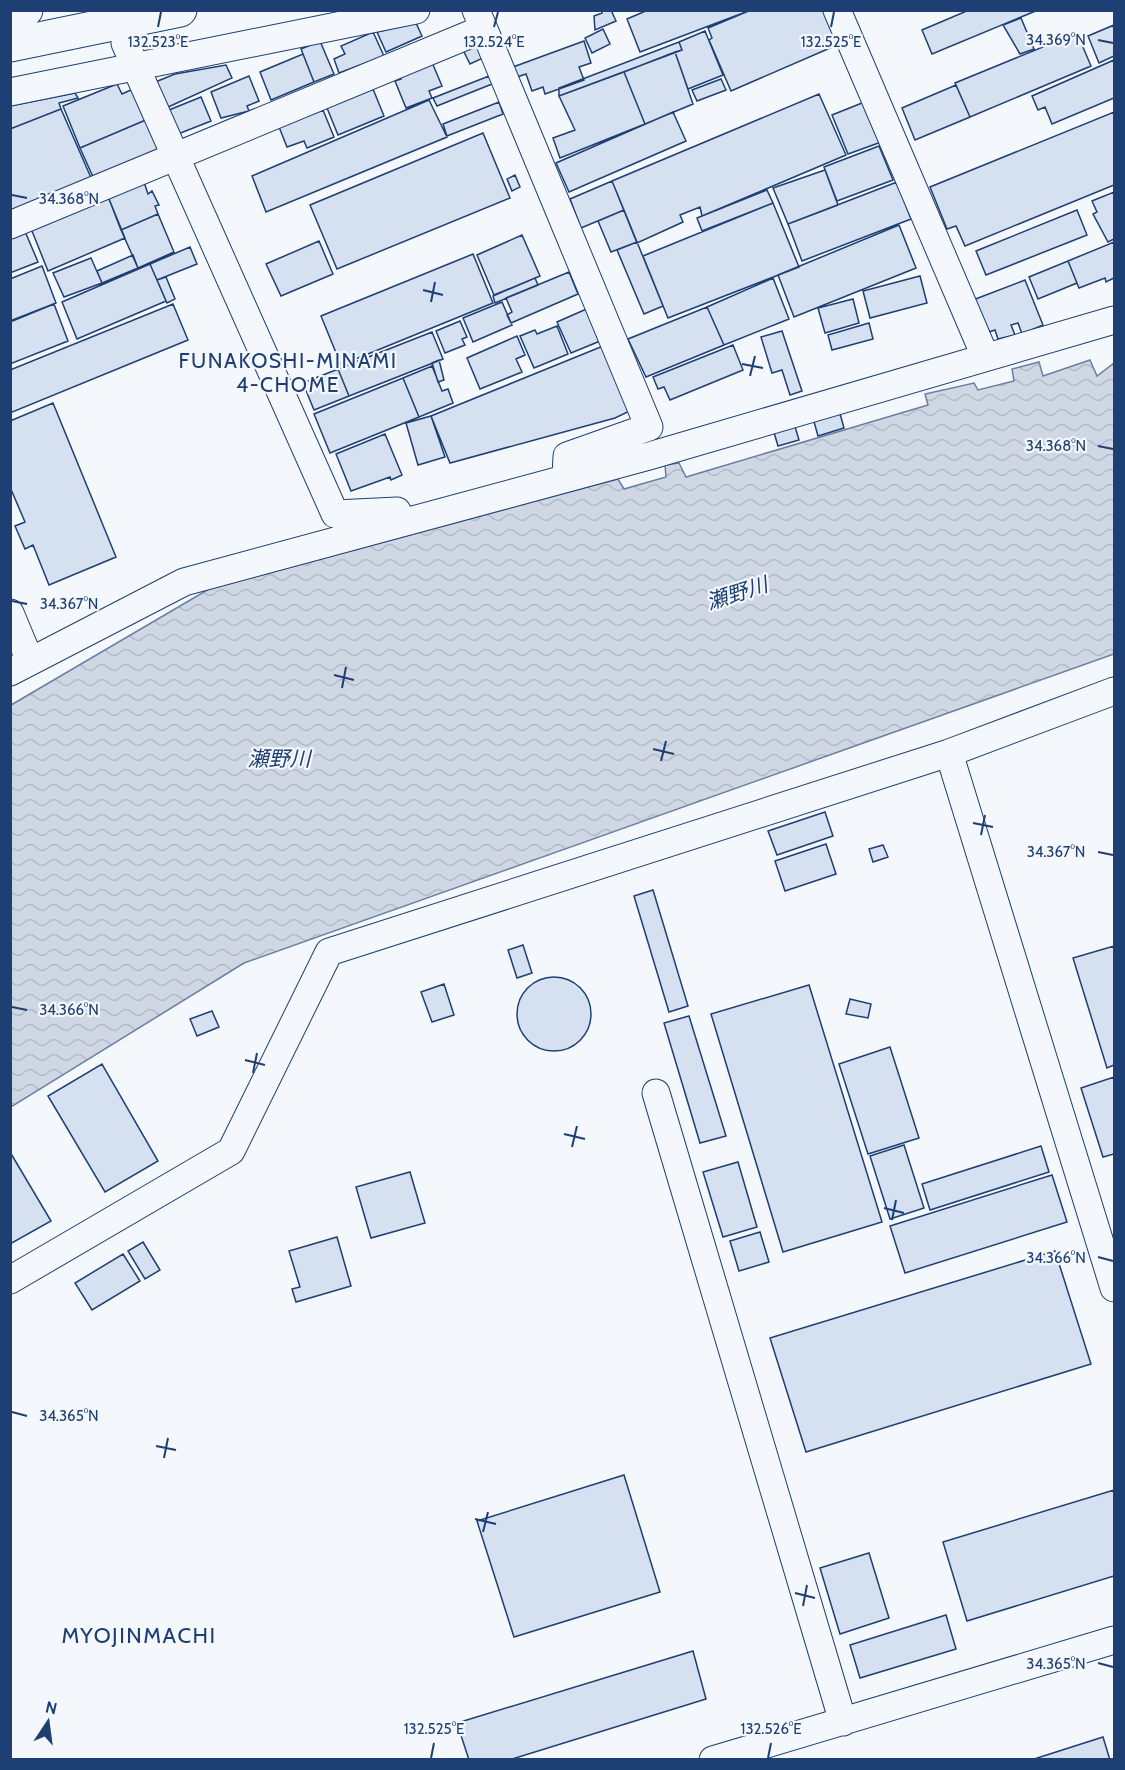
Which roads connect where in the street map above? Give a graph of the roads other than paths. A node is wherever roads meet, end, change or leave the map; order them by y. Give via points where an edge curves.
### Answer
1 (27, 10) edge
2 (180, 10) edge
3 (416, 10) edge
4 (837, 10) edge
5 (10, 14) edge
6 (479, 20) edge
7 (10, 45) edge
8 (130, 55) junction
9 (10, 92) edge
10 (176, 157) junction
11 (10, 225) edge
12 (1114, 320) edge
13 (985, 356) junction
14 (566, 477) junction
15 (446, 509) junction
16 (10, 613) edge
17 (20, 667) edge
18 (1114, 691) edge
19 (949, 753) junction
20 (656, 1093) dead end
21 (10, 1280) edge
22 (1114, 1288) edge
23 (1114, 1640) edge
24 (843, 1722) junction
25 (713, 1760) edge

1 - 5 highway
2 - 7 highway
3 - 8 street
4 - 13 street
6 - 10 street
6 - 14 street via 649,427 567,456
8 - 9 street
8 - 10 street
10 - 11 street
10 - 15 street via 334,514
12 - 13 street
13 - 14 street
14 - 15 street
15 - 17 street via 184,582
16 - 17 street
18 - 19 street
19 - 21 street via 329,952 231,1151
19 - 22 street
20 - 24 street
23 - 24 street
24 - 25 street

